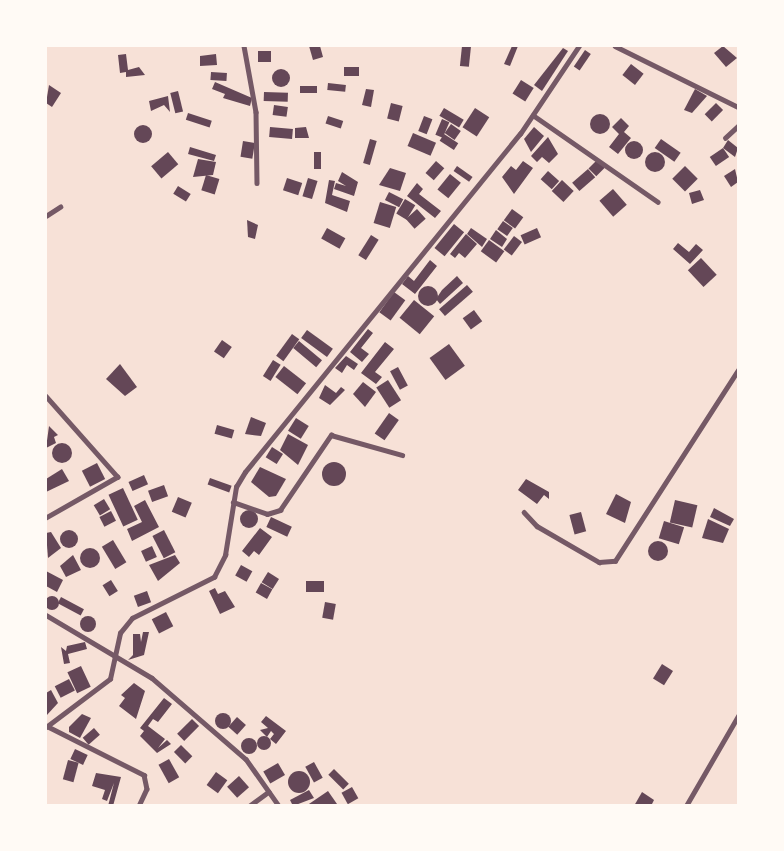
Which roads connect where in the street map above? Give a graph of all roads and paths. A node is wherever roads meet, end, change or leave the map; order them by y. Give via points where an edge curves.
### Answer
1 (244, 46) edge
2 (579, 46) edge
3 (615, 46) edge
4 (738, 107) edge
5 (533, 116) junction
6 (738, 126) edge
7 (725, 138) dead end
8 (257, 183) dead end
9 (658, 202) dead end
10 (60, 207) dead end
11 (46, 216) edge
12 (738, 370) edge
13 (46, 396) edge
14 (402, 455) dead end
15 (233, 502) junction
16 (524, 512) dead end
17 (46, 518) edge
18 (46, 615) edge
19 (117, 655) junction
20 (738, 716) edge
21 (46, 727) edge
22 (268, 792) junction
23 (139, 806) edge
24 (249, 806) edge
25 (279, 806) edge
26 (686, 806) edge

1 - 8 street via 256,112
2 - 5 street
3 - 4 street
5 - 9 street
5 - 15 street via 245,472
6 - 7 street
10 - 11 street
12 - 16 street via 615,561 599,562 537,526
13 - 17 street via 118,477
14 - 15 street via 331,435 280,510 267,514
15 - 19 street via 225,555 214,577 132,618 120,633
18 - 19 street
19 - 21 street via 114,672 100,690
19 - 22 street via 152,678 246,758
20 - 26 street
21 - 23 street via 144,775 147,789
22 - 24 street
22 - 25 street

